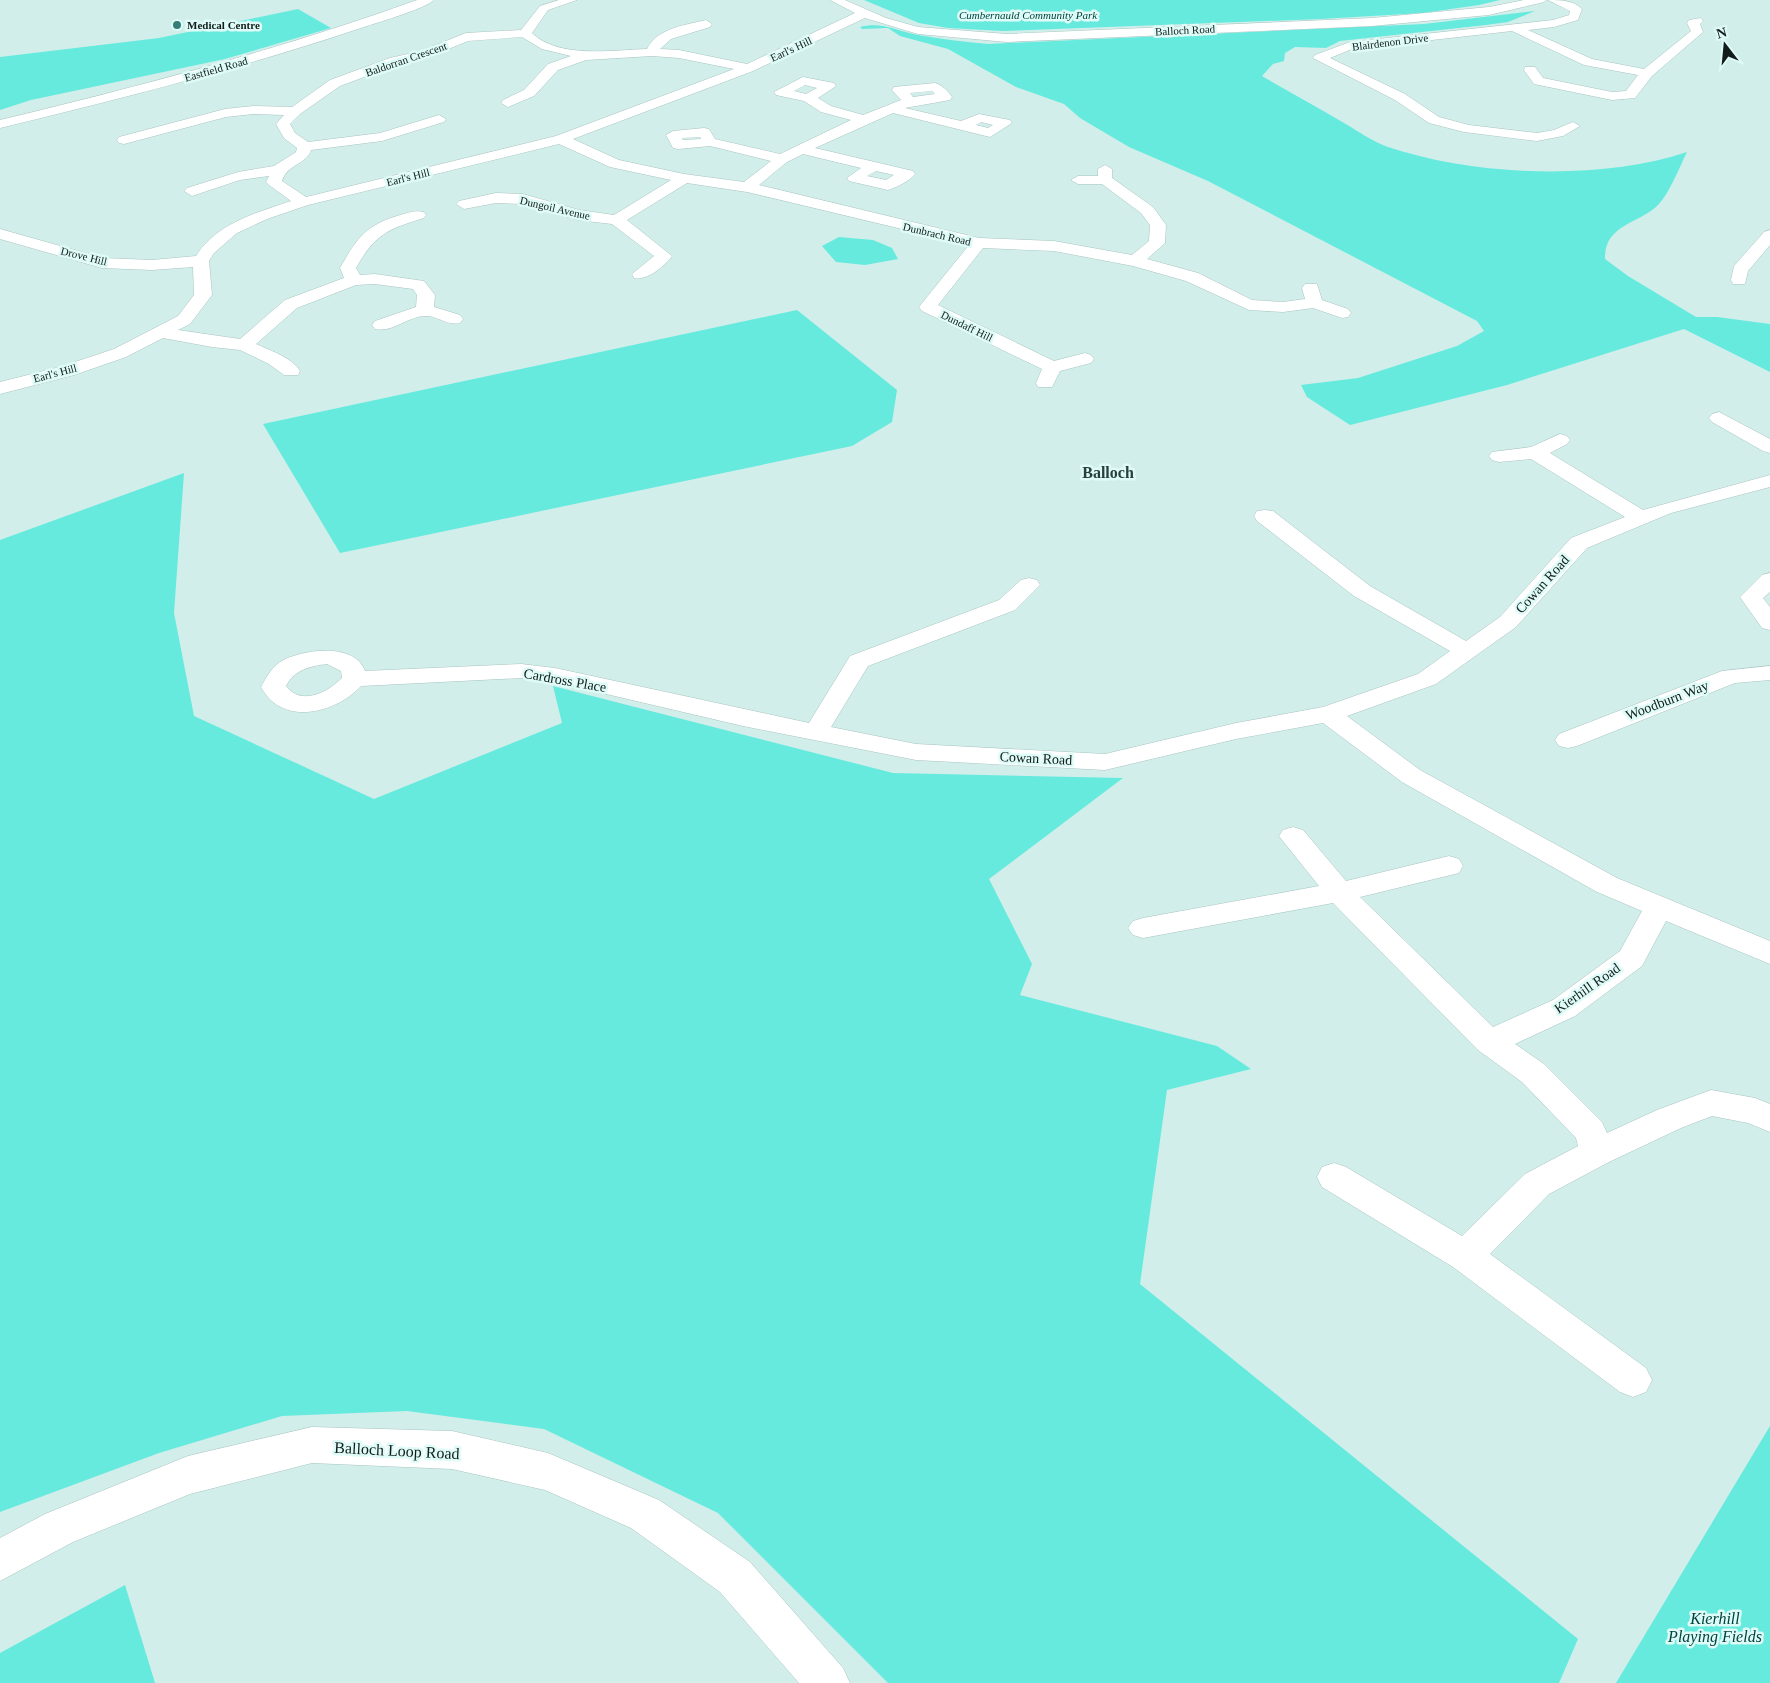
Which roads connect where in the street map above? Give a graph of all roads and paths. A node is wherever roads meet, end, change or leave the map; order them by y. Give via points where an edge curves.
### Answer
1 (428, 0) edge
2 (571, 0) edge
3 (836, 0) edge
4 (1540, 0) edge
5 (1554, 0) edge
6 (865, 13) junction
7 (1696, 21) junction
8 (1513, 28) junction
9 (704, 30) dead end
10 (525, 33) junction
11 (652, 52) junction
12 (584, 56) junction
13 (748, 68) junction
14 (1530, 70) dead end
15 (1647, 73) junction
16 (508, 96) dead end
17 (808, 98) dead end
18 (910, 101) dead end
19 (891, 108) junction
20 (295, 111) junction
21 (864, 119) junction
22 (439, 120) dead end
23 (0, 124) edge
24 (963, 126) dead end
25 (1573, 126) dead end
26 (562, 139) junction
27 (124, 140) dead end
28 (710, 142) dead end
29 (305, 147) junction
30 (803, 150) junction
31 (782, 159) junction
32 (874, 166) dead end
33 (222, 168) dead end
34 (278, 170) junction
35 (238, 176) junction
36 (684, 178) junction
37 (1078, 180) dead end
38 (747, 187) junction
39 (192, 191) dead end
40 (303, 202) junction
41 (464, 204) dead end
42 (418, 215) dead end
43 (617, 220) junction
44 (0, 234) edge
45 (1770, 235) edge
46 (979, 243) junction
47 (1135, 260) junction
48 (201, 261) junction
49 (640, 274) dead end
50 (354, 280) junction
51 (1739, 280) dead end
52 (425, 310) junction
53 (1342, 313) dead end
54 (454, 320) dead end
55 (381, 325) dead end
56 (162, 332) junction
57 (244, 345) junction
58 (1085, 359) dead end
59 (291, 371) dead end
60 (1, 386) edge
61 (1719, 418) dead end
62 (1560, 440) dead end
63 (1770, 448) edge
64 (1535, 453) junction
65 (1499, 456) dead end
66 (1770, 481) edge
67 (1265, 516) dead end
68 (1642, 518) junction
69 (1770, 580) edge
70 (1029, 585) dead end
71 (1770, 622) edge
72 (1467, 651) junction
73 (1770, 673) edge
74 (354, 679) dead end
75 (1328, 714) junction
76 (743, 718) joint
77 (816, 732) junction
78 (1568, 740) dead end
79 (1293, 836) dead end
80 (1449, 866) dead end
81 (1339, 892) junction
82 (1659, 906) junction
83 (1143, 928) dead end
84 (1770, 953) edge
85 (1489, 1042) junction
86 (1770, 1119) edge
87 (1597, 1152) junction
88 (1334, 1177) dead end
89 (1464, 1256) junction
90 (1632, 1380) dead end
91 (0, 1560) edge
92 (828, 1683) edge

1 - 23 street, Eastfield Road via 240,62
2 - 10 street via 544,8
3 - 6 street, Balloch Road
4 - 6 street, Balloch Road via 1489,11 1391,21 1007,38 919,31
5 - 8 street, Blairdenon Drive via 1576,9 1574,17
6 - 13 street, Earl's Hill
7 - 7 street via 1683,15 1711,17
7 - 15 street via 1696,32
8 - 15 street via 1589,62
8 - 25 street, Blairdenon Drive via 1350,46 1319,58 1400,97 1434,120 1541,143
9 - 11 street via 686,30 664,37 654,45
10 - 12 street via 546,46
10 - 20 street, Baldorran Crescent via 466,37 425,54 394,61 335,83
11 - 12 street
11 - 13 street
12 - 16 street via 553,67 529,93
13 - 26 street, Earl's Hill
14 - 15 street via 1539,81 1612,96 1630,95
17 - 21 street via 826,109
18 - 19 street
19 - 21 street
19 - 24 street
20 - 27 street via 225,113 168,133
20 - 29 street via 283,124 289,135
21 - 30 street
22 - 29 street via 423,129
26 - 36 street, Dunbrach Road via 615,164
26 - 40 street, Earl's Hill
28 - 31 street
29 - 34 street via 303,154
30 - 31 street
30 - 32 street
31 - 38 street
33 - 35 street
34 - 35 street
34 - 40 street via 274,182
35 - 39 street
36 - 38 street, Dunbrach Road
36 - 43 street
37 - 47 street via 1105,175 1147,210 1158,225 1157,242
38 - 46 street, Dunbrach Road
40 - 48 street, Earl's Hill via 260,216 231,230 208,250
41 - 43 street, Dungoil Avenue via 496,198 522,199 578,215
42 - 50 street via 377,227 361,244 348,268
43 - 49 street via 664,256
44 - 48 street, Drove Hill via 102,263 152,265
45 - 51 street via 1740,270
46 - 47 street, Dunbrach Road via 1054,246
46 - 58 street, Dundaff Hill via 928,307 1049,375
47 - 53 street, Dunbrach Road via 1192,278 1249,305 1283,307 1312,295
48 - 56 street, Earl's Hill via 203,295 184,320
50 - 52 street via 375,279 418,285 426,295
50 - 57 street via 291,304
52 - 54 street
52 - 55 street
56 - 57 street
56 - 60 street, Earl's Hill via 120,353 67,371
57 - 59 street
61 - 63 street
62 - 64 street
64 - 65 street
64 - 68 street
66 - 68 street, Cowan Road via 1664,509
67 - 72 street via 1362,591
68 - 72 street, Cowan Road via 1579,543 1508,622
69 - 71 street via 1751,597
70 - 77 street via 1006,605 859,661
72 - 75 street, Cowan Road via 1426,679
73 - 78 street, Woodburn Way via 1731,676
74 - 76 street, Cardross Place via 521,671 556,675
75 - 77 street, Cowan Road via 1236,731 1105,762 916,752
75 - 82 street via 1411,776 1607,885
76 - 77 street, Cowan Road
79 - 81 street
80 - 81 street
81 - 83 street
81 - 85 street
82 - 84 street
82 - 85 street, Kierhill Road via 1631,958 1564,1008
85 - 87 street via 1532,1073 1590,1131
86 - 87 street via 1755,1111 1711,1103
87 - 89 street via 1537,1184
88 - 89 street
89 - 90 street
91 - 92 street, Balloch Loop Road via 59,1528 188,1475 312,1445 452,1450 548,1472 645,1514 735,1577

